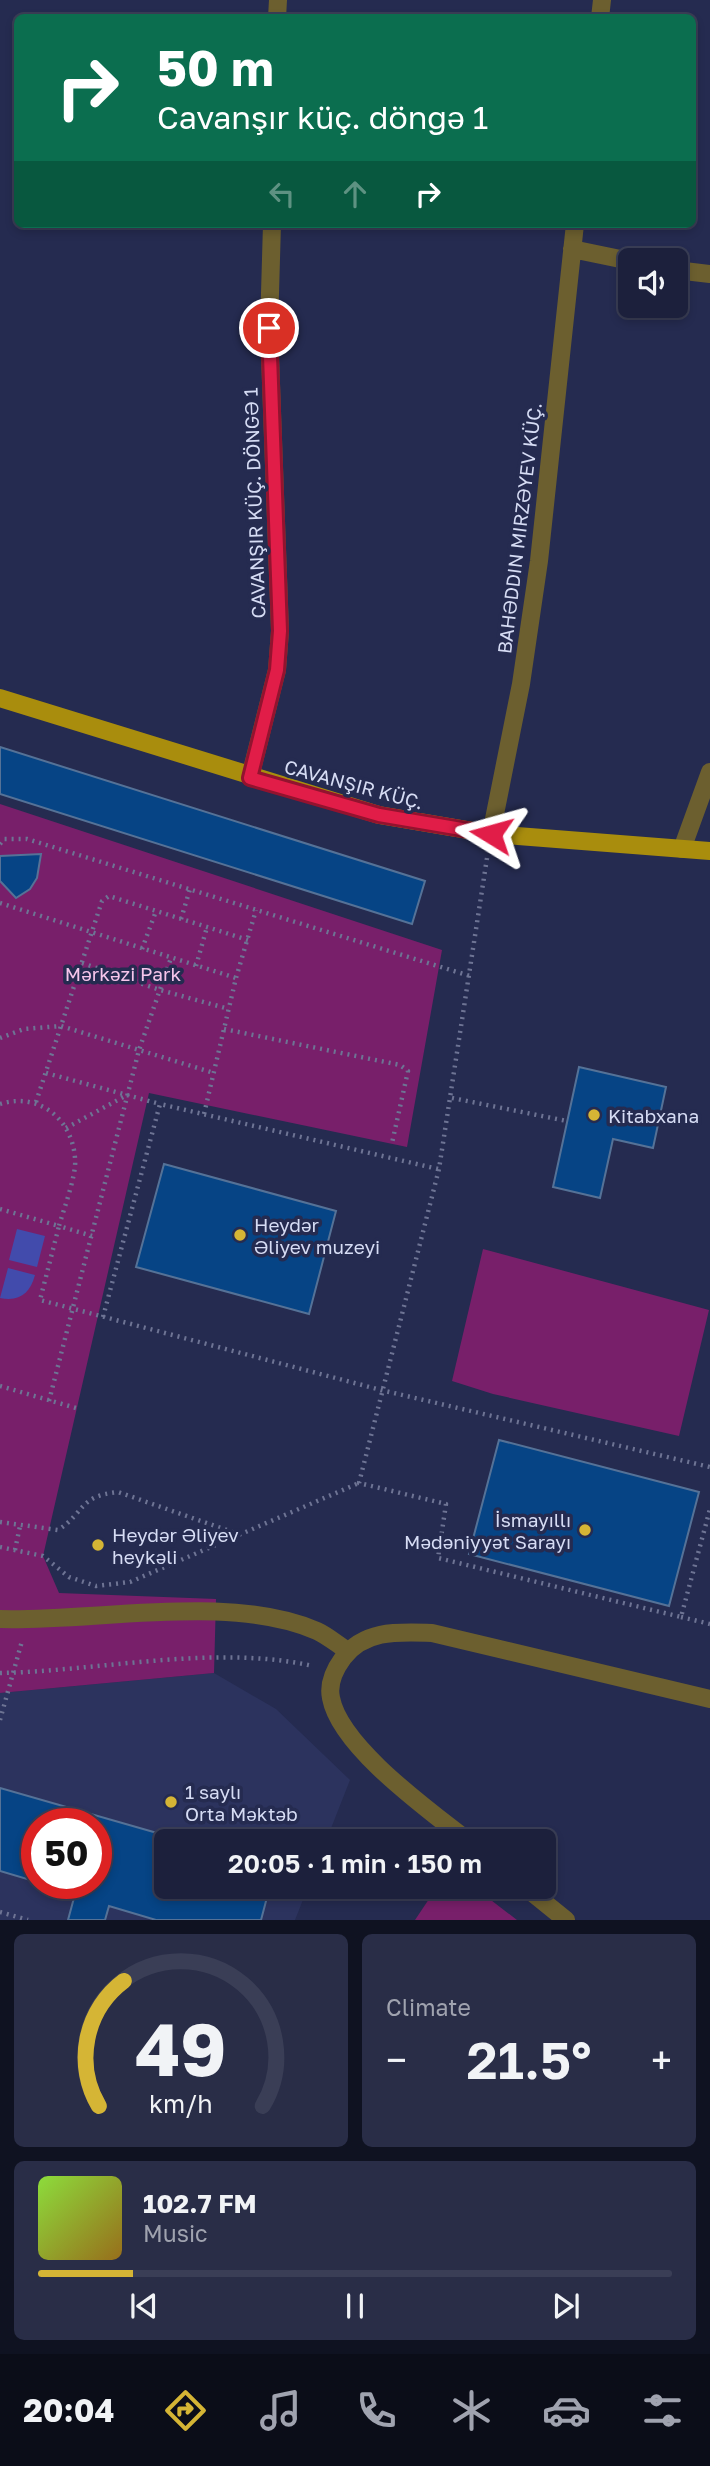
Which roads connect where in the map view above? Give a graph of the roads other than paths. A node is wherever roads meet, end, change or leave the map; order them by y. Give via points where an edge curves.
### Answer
1 (272, 228) edge
2 (575, 228) edge
3 (572, 249) junction
4 (618, 259) edge
5 (688, 271) edge
6 (710, 274) edge
7 (0, 698) edge
8 (710, 772) edge
9 (250, 778) junction
10 (491, 834) junction
11 (682, 849) junction
12 (710, 851) edge
13 (0, 1619) edge
14 (348, 1651) junction
15 (710, 1699) edge
16 (453, 1829) edge
17 (540, 1899) edge
18 (566, 1920) edge

1 - 9 street via 269,328 280,631 277,670
2 - 3 street, BAHƏDDIN MIRZƏYEV KÜÇ.
3 - 4 street
3 - 10 street, BAHƏDDIN MIRZƏYEV KÜÇ. via 539,561 521,684
5 - 6 street
7 - 9 main road
8 - 11 street
9 - 10 main road via 379,815
10 - 11 main road
11 - 12 main road
13 - 14 street via 207,1612 262,1615 319,1632
14 - 15 street via 368,1637 393,1631 432,1633
14 - 16 street via 334,1670 331,1697 341,1722 388,1776
17 - 18 street

